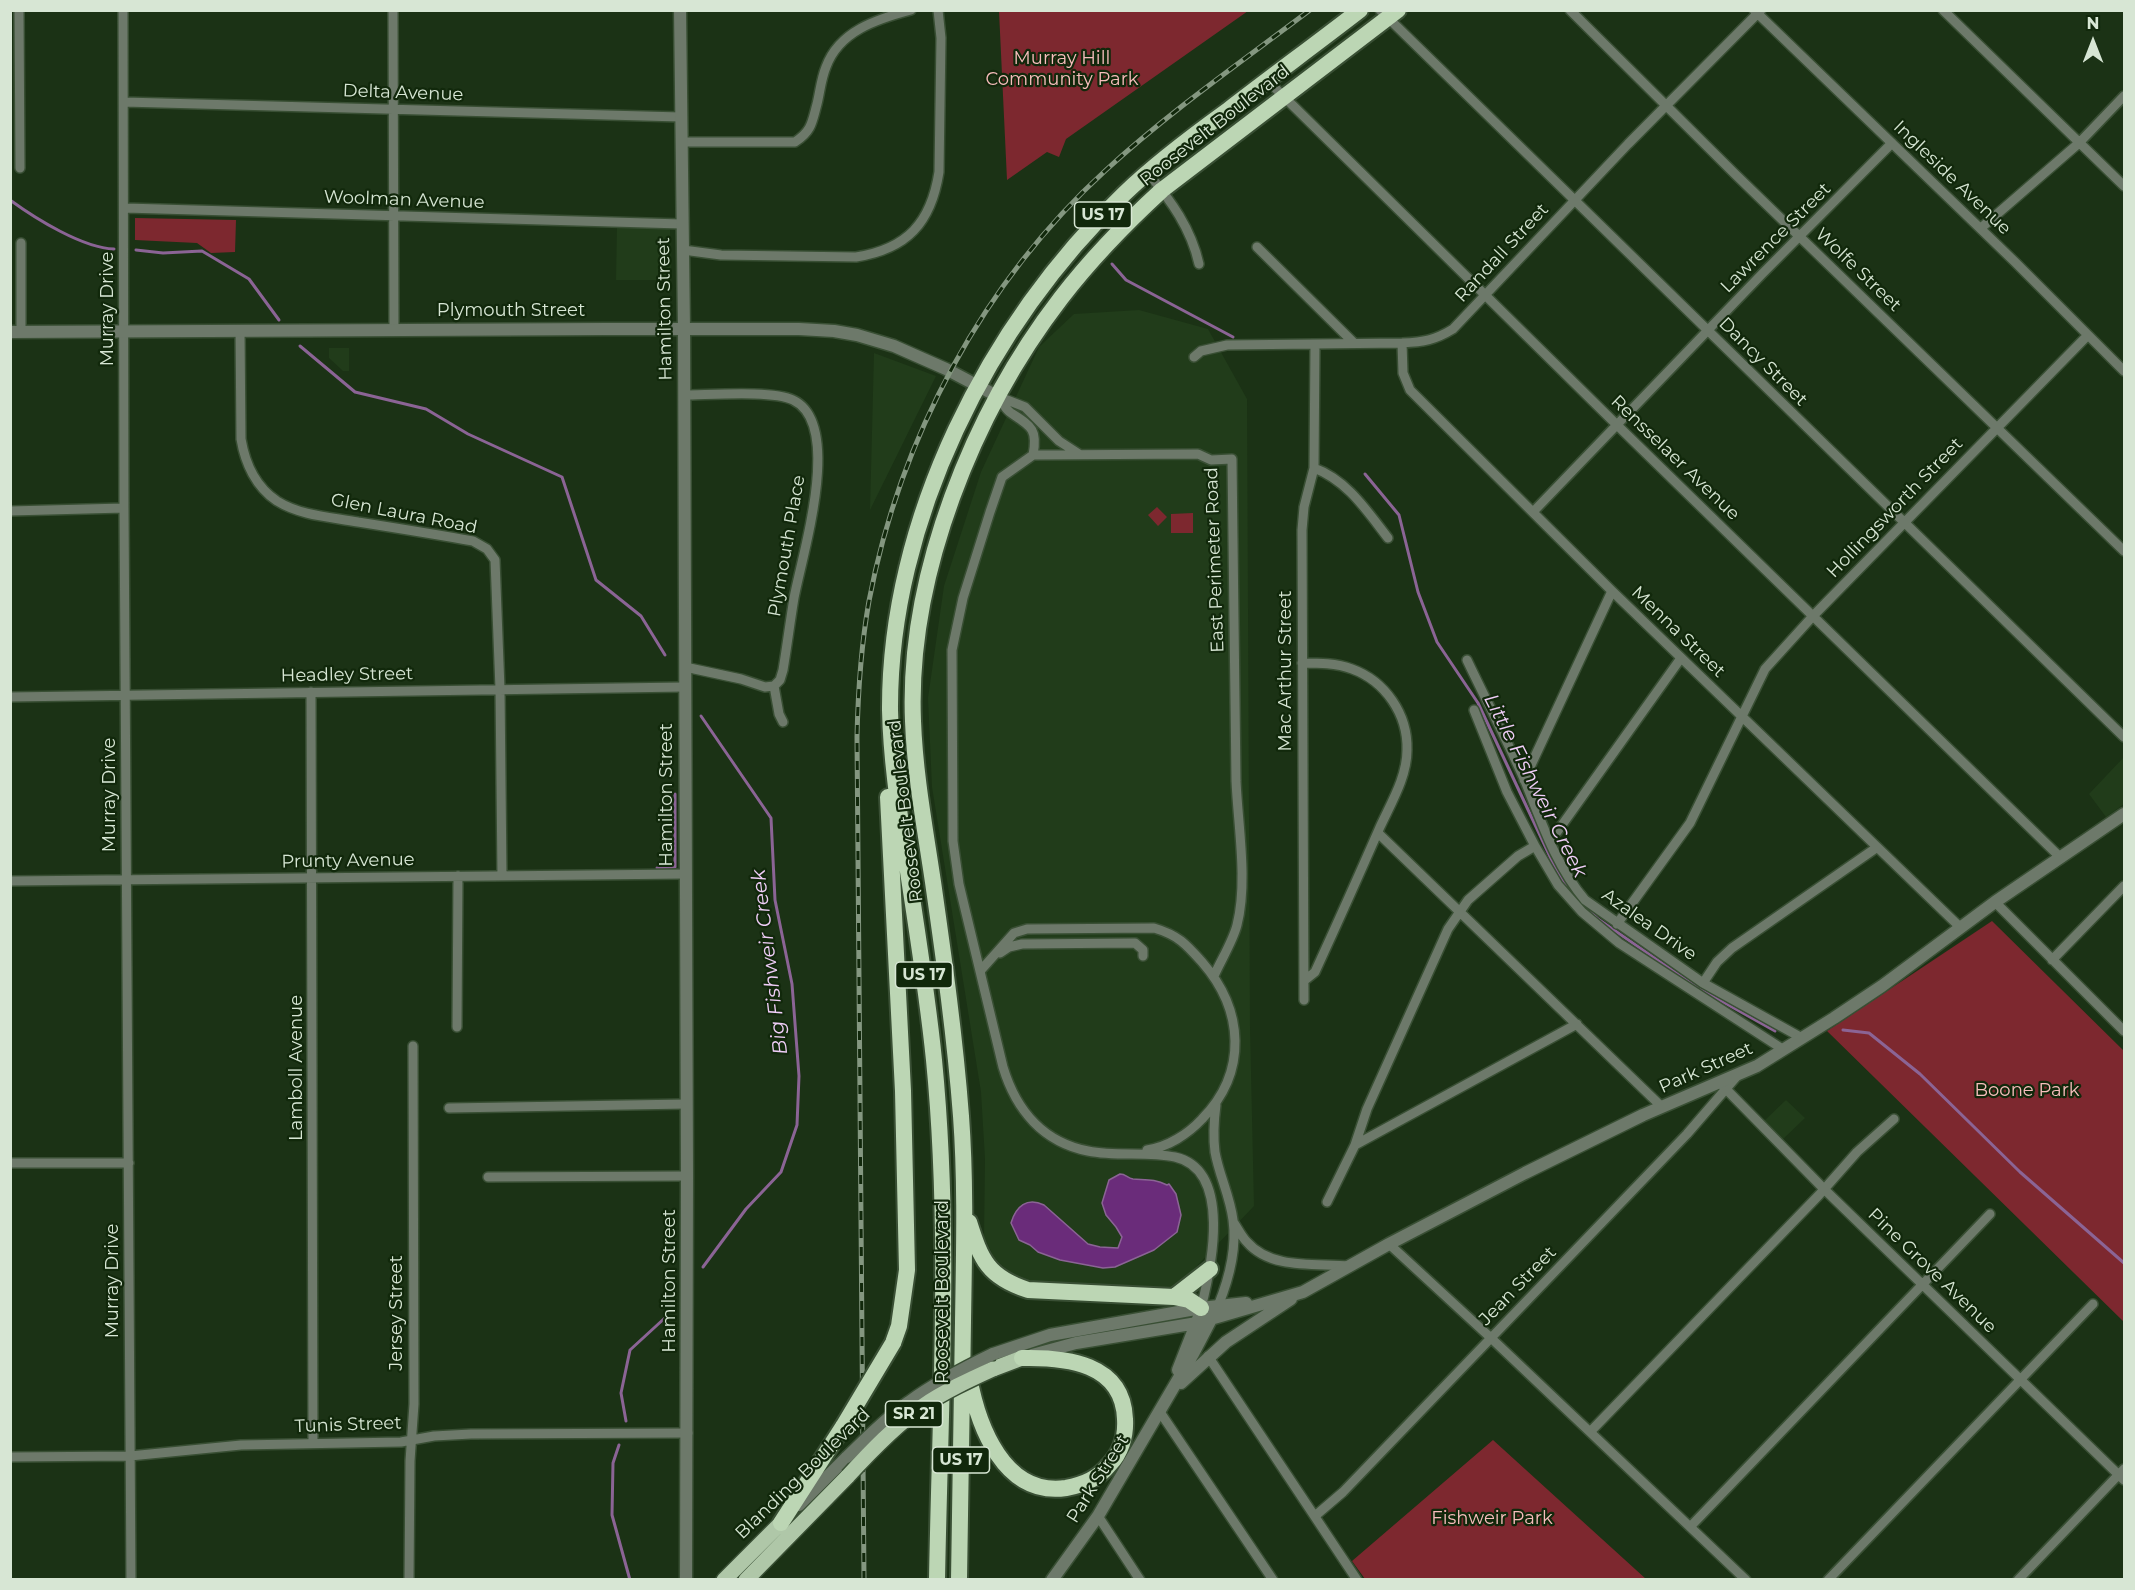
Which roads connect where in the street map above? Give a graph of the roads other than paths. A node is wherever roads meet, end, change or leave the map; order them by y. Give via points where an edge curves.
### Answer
1 (19, 10) edge
2 (123, 10) edge
3 (393, 10) edge
4 (680, 10) edge
5 (911, 10) edge
6 (938, 10) edge
7 (1360, 10) edge
8 (1570, 10) edge
9 (1943, 10) edge
10 (1758, 12) edge
11 (1389, 13) edge
12 (15, 55) edge
13 (1267, 80) junction
14 (2124, 96) edge
15 (1282, 97) junction
16 (124, 102) junction
17 (1666, 106) junction
18 (394, 109) junction
19 (681, 117) junction
20 (682, 142) junction
21 (1892, 143) junction
22 (2079, 143) junction
23 (20, 168) dead end
24 (1148, 173) junction
25 (2124, 186) edge
26 (1162, 190) junction
27 (1574, 201) junction
28 (125, 208) junction
29 (394, 216) junction
30 (682, 224) junction
31 (1981, 228) junction
32 (1800, 236) junction
33 (21, 243) dead end
34 (1257, 247) dead end
35 (683, 250) junction
36 (1199, 264) dead end
37 (1486, 295) junction
38 (684, 329) junction
39 (240, 330) junction
40 (394, 330) junction
41 (124, 331) junction
42 (1708, 331) junction
43 (16, 332) edge
44 (2088, 335) junction
45 (1354, 343) junction
46 (1315, 344) junction
47 (1402, 344) junction
48 (1194, 357) dead end
49 (2124, 370) edge
50 (978, 386) junction
51 (684, 395) junction
52 (997, 396) junction
53 (1617, 425) junction
54 (1997, 427) junction
55 (1079, 454) junction
56 (1034, 455) junction
57 (1314, 468) junction
58 (124, 508) junction
59 (10, 511) edge
60 (1533, 512) junction
61 (1905, 523) junction
62 (1388, 537) dead end
63 (2124, 551) edge
64 (1612, 591) junction
65 (1813, 616) junction
66 (1681, 658) junction
67 (1467, 660) dead end
68 (1302, 663) junction
69 (685, 667) junction
70 (774, 686) junction
71 (684, 687) junction
72 (500, 689) junction
73 (311, 692) junction
74 (126, 696) junction
75 (10, 697) edge
76 (1474, 710) dead end
77 (890, 715) junction
78 (1741, 715) junction
79 (783, 722) dead end
80 (2124, 736) edge
81 (1524, 780) junction
82 (2124, 814) edge
83 (1378, 833) junction
84 (1549, 839) junction
85 (1535, 846) junction
86 (1876, 848) junction
87 (2061, 858) junction
88 (685, 874) junction
89 (458, 876) junction
90 (502, 876) junction
91 (312, 878) junction
92 (127, 880) junction
93 (10, 881) edge
94 (2124, 885) edge
95 (1995, 902) junction
96 (1459, 912) junction
97 (1617, 924) junction
98 (1961, 928) junction
99 (1143, 956) dead end
100 (993, 957) junction
101 (2052, 960) junction
102 (981, 970) junction
103 (1214, 976) junction
104 (1305, 980) junction
105 (1703, 983) junction
106 (1304, 1000) dead end
107 (1577, 1024) junction
108 (458, 1027) dead end
109 (2124, 1031) edge
110 (1802, 1038) junction
111 (413, 1046) dead end
112 (1784, 1050) junction
113 (1723, 1086) junction
114 (687, 1104) junction
115 (1216, 1105) junction
116 (1662, 1107) junction
117 (449, 1108) dead end
118 (1894, 1119) dead end
119 (1354, 1145) junction
120 (1129, 1153) junction
121 (129, 1163) junction
122 (10, 1164) edge
123 (687, 1176) junction
124 (488, 1177) dead end
125 (1824, 1189) junction
126 (1328, 1202) dead end
127 (964, 1204) junction
128 (1990, 1214) dead end
129 (1233, 1221) junction
130 (1389, 1244) junction
131 (1349, 1266) junction
132 (1210, 1269) junction
133 (1922, 1284) junction
134 (1304, 1292) junction
135 (1174, 1297) junction
136 (2093, 1304) dead end
137 (1207, 1314) junction
138 (1491, 1338) junction
139 (963, 1340) junction
140 (1208, 1356) junction
141 (1022, 1358) junction
142 (993, 1361) junction
143 (2021, 1378) junction
144 (1170, 1394) junction
145 (1160, 1412) junction
146 (1590, 1432) junction
147 (688, 1433) junction
148 (411, 1439) junction
149 (314, 1443) junction
150 (130, 1456) junction
151 (10, 1457) edge
152 (2123, 1474) edge
153 (1098, 1516) junction
154 (1315, 1516) junction
155 (781, 1523) junction
156 (1690, 1527) junction
157 (960, 1579) edge
158 (131, 1580) edge
159 (409, 1580) edge
160 (686, 1580) edge
161 (724, 1580) edge
162 (746, 1580) edge
163 (937, 1580) edge
164 (1052, 1580) edge
165 (1140, 1580) edge
166 (1273, 1580) edge
167 (1357, 1580) edge
168 (1746, 1580) edge
169 (1828, 1580) edge
170 (2018, 1580) edge

1 - 12 street
2 - 16 street, Murray Drive
3 - 18 street
4 - 19 street, Hamilton Street
5 - 20 street via 862,27 840,45 826,67 811,126 795,142
6 - 35 street via 939,172 934,197 914,231 888,249 856,257 722,255
7 - 13 highway, Roosevelt Boulevard / US 17
8 - 17 street, Wolfe Street
9 - 22 street
10 - 17 street, Randall Street
10 - 21 street, Ingleside Avenue
11 - 15 highway, Roosevelt Boulevard / US 17
11 - 27 street, Dancy Street
12 - 23 street
13 - 15 street, Rensselaer Avenue
13 - 24 highway, Roosevelt Boulevard / US 17
14 - 22 street
15 - 26 highway, Roosevelt Boulevard / US 17
15 - 37 street, Rensselaer Avenue
16 - 18 street, Delta Avenue
16 - 28 street, Murray Drive
17 - 27 street, Randall Street
17 - 32 street, Wolfe Street
18 - 19 street, Delta Avenue
18 - 29 street
19 - 20 street, Hamilton Street
20 - 30 street, Hamilton Street
21 - 31 street, Ingleside Avenue
21 - 32 street, Lawrence Street
22 - 25 street
22 - 31 street
24 - 26 street
24 - 50 highway, Roosevelt Boulevard / US 17 via 1061,261
26 - 36 street via 1179,213
26 - 52 highway, Roosevelt Boulevard / US 17 via 1120,230 1062,296
27 - 37 street, Randall Street
27 - 42 street, Dancy Street
28 - 29 street, Woolman Avenue
28 - 41 street, Murray Drive
29 - 30 street, Woolman Avenue
29 - 40 street
30 - 35 street, Hamilton Street
31 - 44 street, Ingleside Avenue
32 - 42 street, Lawrence Street
32 - 54 street, Wolfe Street
33 - 43 street
34 - 45 street
35 - 38 street, Hamilton Street
37 - 47 street, Randall Street via 1438,338
37 - 53 street, Rensselaer Avenue
38 - 40 street, Plymouth Street
38 - 50 street, Plymouth Street via 800,329 857,334 894,346
38 - 51 street, Hamilton Street
39 - 40 street, Plymouth Street
39 - 41 street, Plymouth Street
39 - 72 street, Glen Laura Road via 241,438 243,453 256,479 276,500 306,513 472,541 487,549 495,560
41 - 43 street, Plymouth Street
41 - 58 street, Murray Drive
42 - 53 street, Lawrence Street
42 - 61 street, Dancy Street
44 - 49 street, Ingleside Avenue
44 - 54 street, Hollingsworth Street
45 - 46 street, Randall Street
45 - 47 street, Randall Street
46 - 48 street, Randall Street via 1227,345 1201,351
46 - 57 street, Mac Arthur Street
47 - 60 street, Menna Street via 1403,373 1410,390
50 - 52 street, Plymouth Street
50 - 77 highway, Roosevelt Boulevard / US 17 via 942,461 910,563 893,657
51 - 69 street, Hamilton Street
51 - 70 street, Plymouth Place via 783,397 802,406 815,424 817,476 813,514 783,670
52 - 55 street via 1025,407 1059,441
52 - 56 street via 1010,412 1031,427
52 - 127 highway, Roosevelt Boulevard / US 17 via 954,492 936,551 918,632 914,683 917,772 954,1036
53 - 60 street, Lawrence Street
53 - 65 street, Rensselaer Avenue
54 - 61 street, Hollingsworth Street
54 - 63 street, Wolfe Street
55 - 56 street, East Perimeter Road
55 - 103 street, East Perimeter Road via 1198,454 1211,460 1232,459 1241,900 1237,928
56 - 102 street via 1002,477 965,591 952,650 953,849
57 - 62 street via 1329,473 1342,484
57 - 68 street, Mac Arthur Street via 1302,530
58 - 59 street
58 - 74 street, Murray Drive
60 - 64 street, Menna Street
61 - 65 street, Hollingsworth Street
61 - 80 street, Dancy Street
64 - 66 street, Menna Street
64 - 81 street
65 - 78 street, Hollingsworth Street via 1765,669
65 - 87 street, Rensselaer Avenue
66 - 78 street, Menna Street
66 - 84 street
67 - 81 street, Azalea Drive
68 - 83 street via 1337,665 1367,676 1382,688 1402,717 1406,732 1405,766
68 - 104 street, Mac Arthur Street
69 - 70 street
69 - 71 street, Hamilton Street
70 - 79 street
71 - 72 street, Headley Street
71 - 88 street, Hamilton Street
72 - 73 street, Headley Street
72 - 90 street, Glen Laura Road
73 - 74 street, Headley Street
73 - 91 street, Lamboll Avenue
74 - 75 street, Headley Street
74 - 92 street, Murray Drive
76 - 85 street, Azalea Drive via 1507,792
77 - 155 highway, bridge via 888,808 903,1091 907,1270 893,1343
77 - 163 highway, Roosevelt Boulevard / US 17 via 897,793 929,1011 939,1122 943,1251
78 - 86 street, Menna Street
78 - 97 street, Hollingsworth Street via 1690,823
81 - 84 street, Azalea Drive
82 - 87 street, Park Street
83 - 96 street
83 - 104 street via 1315,972
84 - 97 street, Azalea Drive via 1571,883 1585,900
85 - 96 street via 1518,856
85 - 112 street, Azalea Drive via 1558,885 1582,912 1619,943
86 - 98 street, Menna Street
86 - 105 street via 1732,948
87 - 95 street, Park Street
88 - 90 street, Prunty Avenue
88 - 114 street, Hamilton Street
89 - 90 street, Prunty Avenue
89 - 91 street, Prunty Avenue
89 - 108 street
91 - 92 street, Prunty Avenue
91 - 149 street, Lamboll Avenue
92 - 93 street, Prunty Avenue
92 - 121 street, Murray Drive
94 - 101 street
95 - 98 street, Park Street
95 - 101 street
96 - 107 street
96 - 119 street via 1367,1108
97 - 105 street, Azalea Drive
98 - 110 street, Park Street
99 - 100 street via 1143,950 1135,943 1022,944
100 - 102 street
100 - 103 street via 1014,933 1028,929 1154,928 1184,942
101 - 109 street
102 - 120 street via 1003,1067 1021,1110 1043,1131 1071,1147 1090,1152
103 - 115 street via 1231,1014 1236,1039 1232,1070
104 - 106 street, Mac Arthur Street
105 - 110 street, Azalea Drive
107 - 116 street
107 - 119 street
110 - 112 street, Park Street
111 - 148 street, Jersey Street
112 - 113 street, Park Street
113 - 116 street, Park Street
113 - 125 street, Pine Grove Avenue
113 - 138 street, Jean Street via 1687,1134
114 - 117 street
114 - 123 street, Hamilton Street
115 - 120 street via 1194,1127 1164,1146
115 - 129 street via 1215,1152
116 - 130 street, Park Street
118 - 125 street
119 - 126 street
120 - 132 street via 1178,1158 1200,1175 1212,1200 1214,1238
121 - 122 street
121 - 150 street, Murray Drive
123 - 124 street
123 - 147 street, Hamilton Street
125 - 133 street, Pine Grove Avenue
125 - 146 street
127 - 135 highway via 983,1258 993,1273 1008,1284 1028,1290
127 - 139 highway, Roosevelt Boulevard / US 17
128 - 133 street
129 - 131 street via 1247,1243 1272,1259
129 - 137 street via 1230,1269
130 - 131 street, Park Street
130 - 138 street
131 - 134 street, Park Street
132 - 135 highway
132 - 137 street
133 - 143 street, Pine Grove Avenue
133 - 156 street
134 - 137 street, Park Street
134 - 140 street via 1261,1317
135 - 137 highway via 1189,1300
136 - 143 street
137 - 141 street, Blanding Boulevard / SR 21
137 - 142 street, Blanding Boulevard / SR 21 via 1050,1335
137 - 144 street, Park Street
138 - 146 street
138 - 154 street, Jean Street via 1343,1492
139 - 141 highway via 979,1416 996,1452 1012,1473 1031,1484 1056,1489 1080,1486 1094,1479 1119,1452 1126,1432 1125,1408 1116,1386 1078,1361
139 - 157 highway, Roosevelt Boulevard / US 17
140 - 144 street
140 - 154 street
141 - 142 main road, Blanding Boulevard / SR 21
142 - 155 street, Blanding Boulevard / SR 21, bridge via 952,1374 909,1402
142 - 162 main road, Blanding Boulevard / SR 21, bridge via 923,1406 875,1447
143 - 152 street, Pine Grove Avenue
143 - 169 street
144 - 145 street, Park Street
145 - 153 street, Park Street
145 - 166 street
146 - 156 street
147 - 148 street, Tunis Street via 471,1434
147 - 160 street, Hamilton Street
148 - 149 street, Tunis Street
148 - 159 street, Jersey Street
149 - 150 street, Tunis Street via 241,1445
150 - 151 street, Tunis Street
150 - 158 street, Murray Drive
152 - 170 street
153 - 164 street, Park Street
153 - 165 street
154 - 167 street
155 - 161 main road, Blanding Boulevard / SR 21
156 - 168 street

